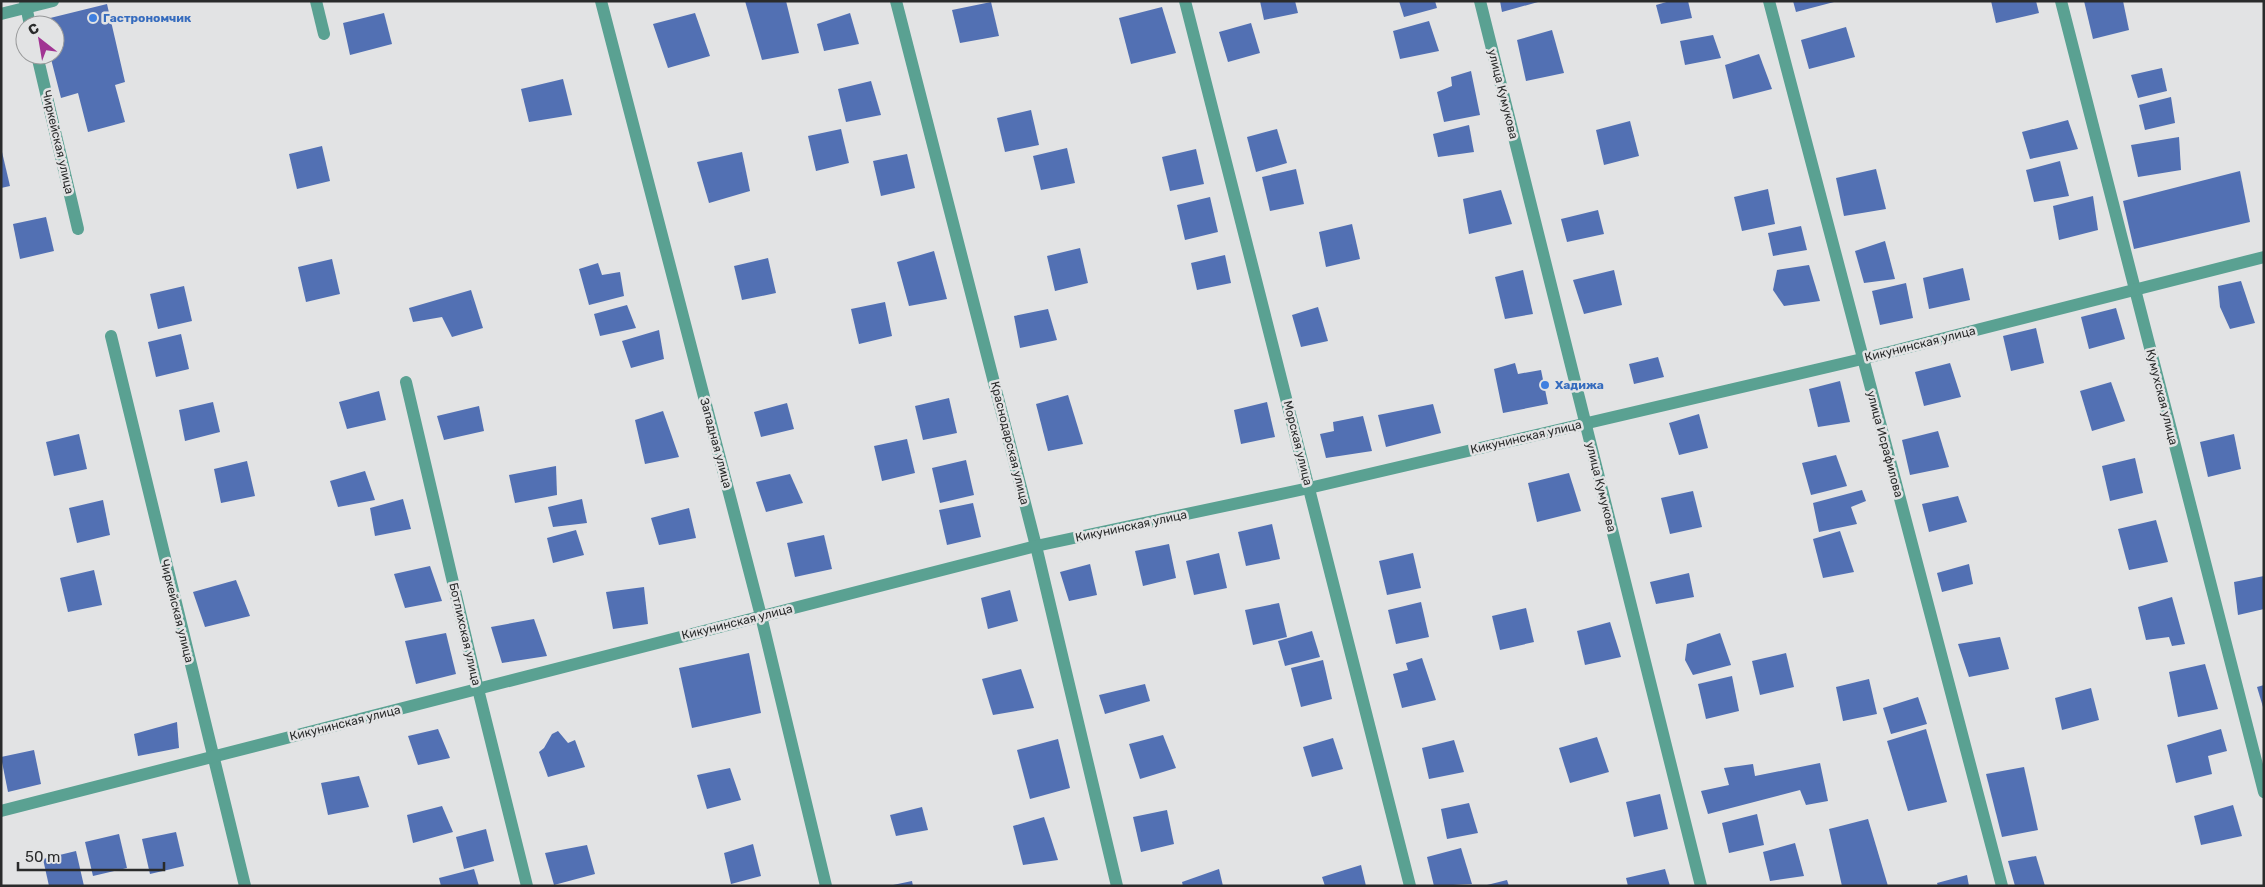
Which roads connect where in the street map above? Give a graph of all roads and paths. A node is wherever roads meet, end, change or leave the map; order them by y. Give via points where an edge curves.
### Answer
1 (53, 1) edge
2 (316, 1) edge
3 (601, 1) edge
4 (896, 1) edge
5 (1185, 1) edge
6 (1480, 1) edge
7 (1769, 1) edge
8 (2061, 1) edge
9 (26, 5) edge
10 (1, 14) edge
11 (324, 34) dead end
12 (40, 65) edge
13 (78, 229) dead end
14 (2264, 257) edge
15 (2134, 291) junction
16 (111, 336) dead end
17 (1862, 359) junction
18 (406, 382) dead end
19 (1585, 423) junction
20 (1309, 488) junction
21 (1036, 546) junction
22 (761, 616) junction
23 (478, 690) junction
24 (213, 757) junction
25 (2264, 792) edge
26 (1, 811) edge
27 (245, 886) edge
28 (527, 886) edge
29 (826, 886) edge
30 (1117, 886) edge
31 (1410, 886) edge
32 (1701, 886) edge
33 (2002, 886) edge

1 - 9 street
2 - 11 street
3 - 22 street, Западная улица
4 - 21 street, Краснодарская улица
5 - 20 street, Морская улица
6 - 19 street, улица Кумукова
7 - 17 street, улица Исрафилова
8 - 15 street, Кумухская улица
9 - 10 street
12 - 13 street, Чиркейская улица
14 - 15 street, Кикунинская улица
15 - 17 street, Кикунинская улица
15 - 25 street, Кумухская улица
16 - 24 street, Чиркейская улица
17 - 19 street, Кикунинская улица
17 - 33 street, улица Исрафилова
18 - 23 street, Ботлихская улица
19 - 20 street, Кикунинская улица
19 - 32 street, улица Кумукова
20 - 21 street, Кикунинская улица
20 - 31 street, Морская улица
21 - 22 street, Кикунинская улица
21 - 30 street, Краснодарская улица
22 - 23 street, Кикунинская улица
22 - 29 street, Западная улица
23 - 24 street, Кикунинская улица
23 - 28 street, Ботлихская улица
24 - 26 street, Кикунинская улица
24 - 27 street, Чиркейская улица

